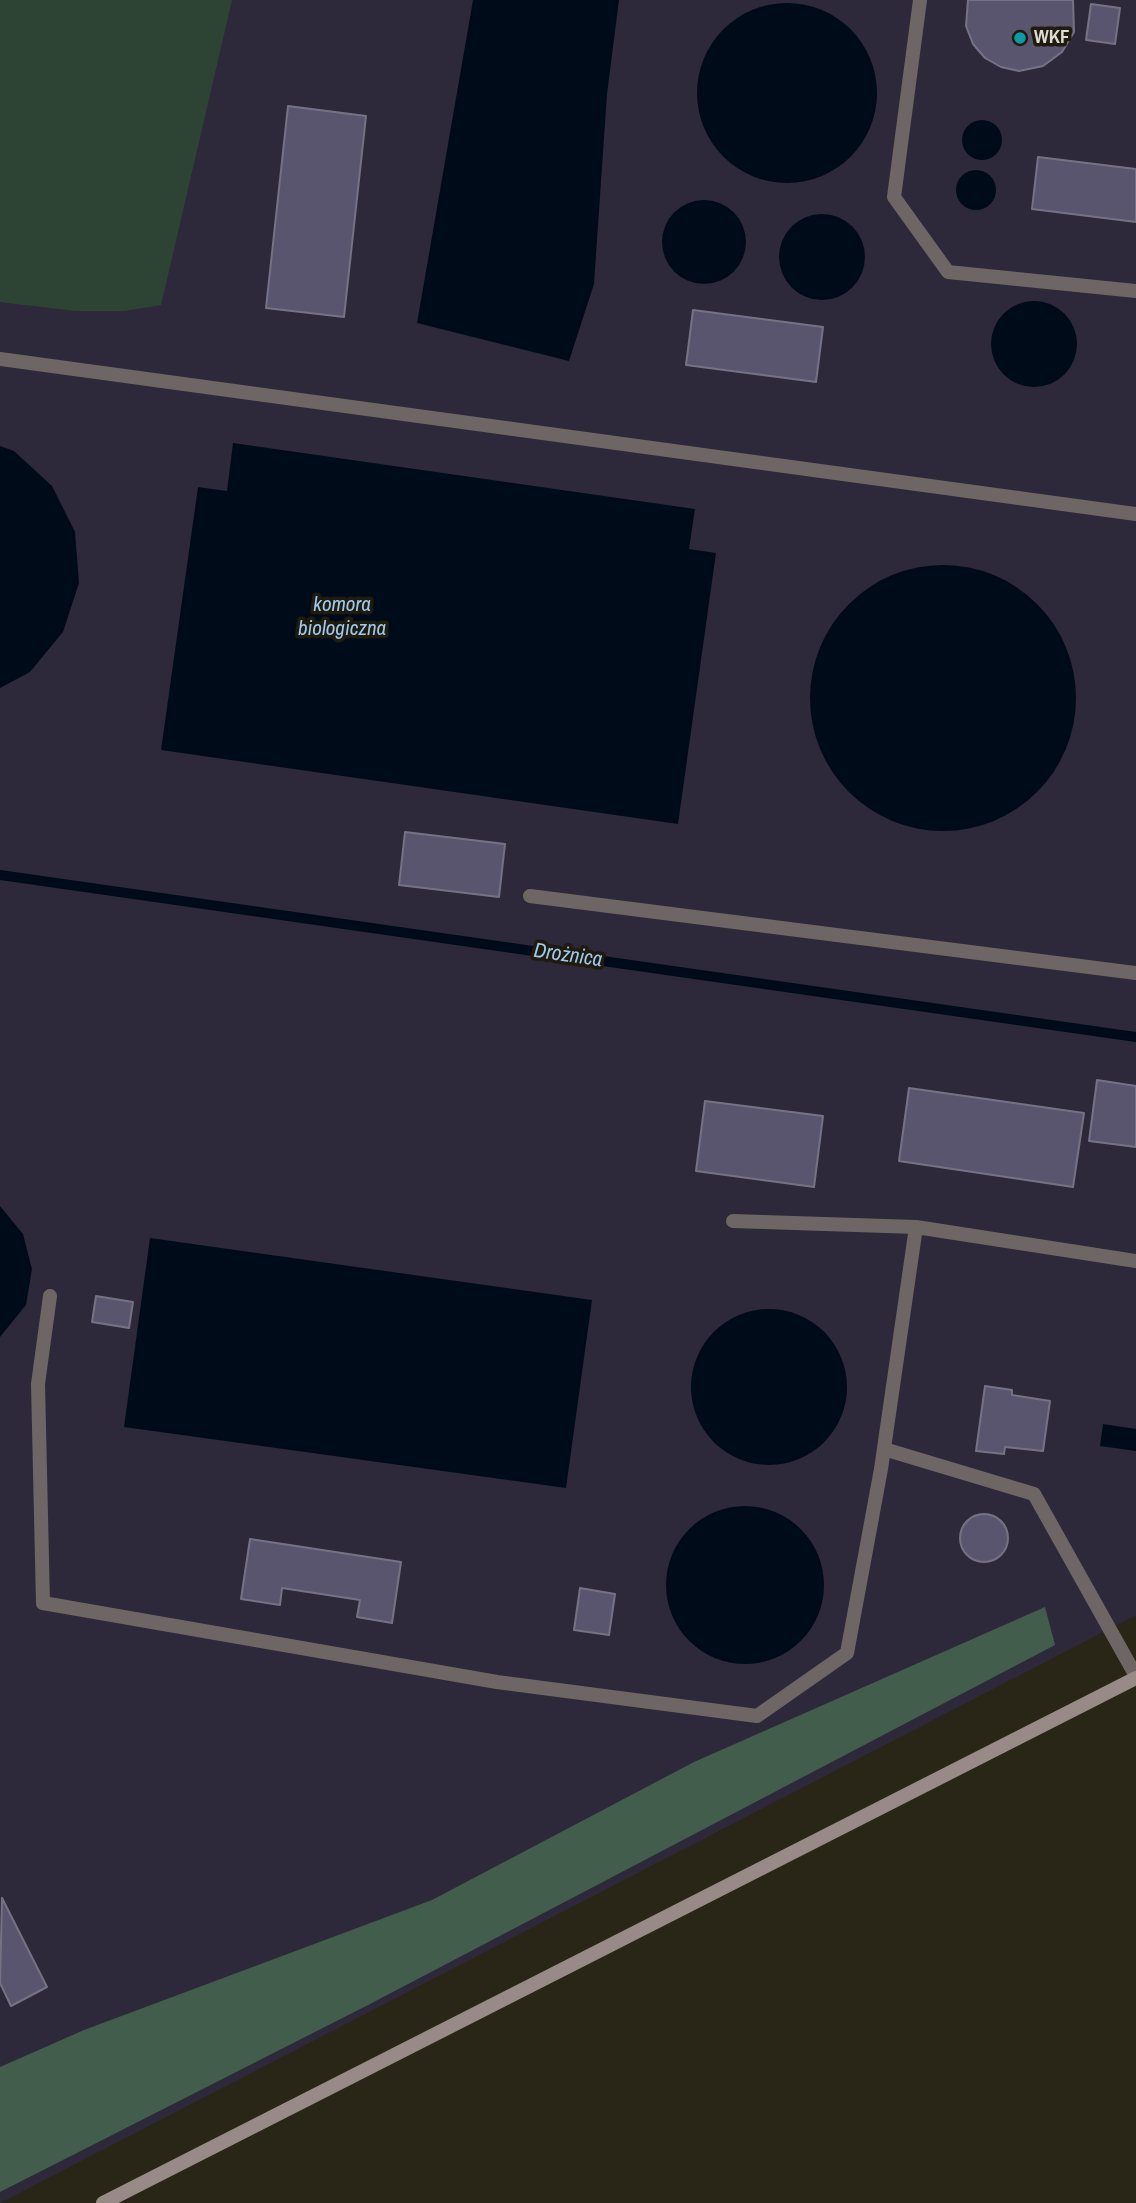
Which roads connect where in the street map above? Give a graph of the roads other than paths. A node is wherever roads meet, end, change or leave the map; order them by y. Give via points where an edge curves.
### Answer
1 (920, 0) edge
2 (1136, 291) edge
3 (0, 359) edge
4 (1136, 514) edge
5 (530, 896) dead end
6 (1136, 973) edge
7 (733, 1221) dead end
8 (916, 1227) junction
9 (1136, 1261) edge
10 (50, 1296) dead end
11 (884, 1449) junction
12 (1136, 1677) edge
13 (103, 2203) edge

1 - 2 lane via 894,197 948,272
3 - 4 lane
5 - 6 lane
7 - 8 lane
8 - 9 lane
8 - 11 lane
10 - 11 lane via 38,1384 43,1603 497,1682 757,1716 847,1653
11 - 12 lane via 1034,1494
12 - 13 main road

